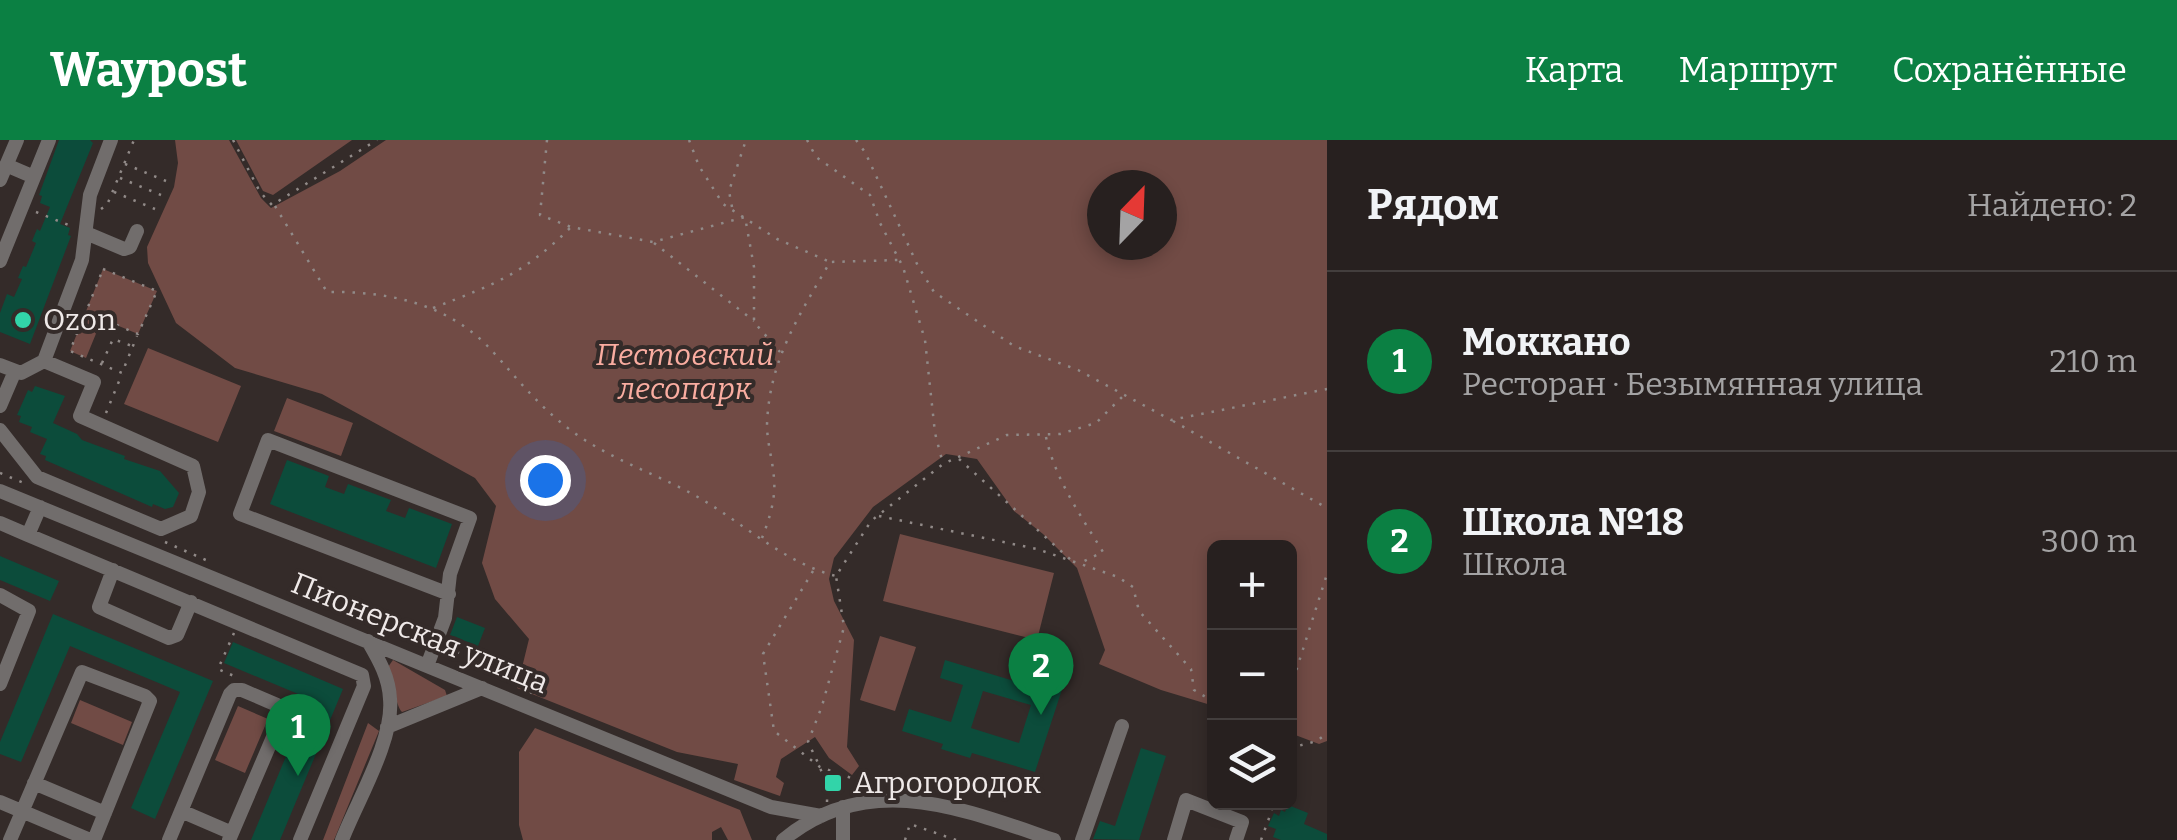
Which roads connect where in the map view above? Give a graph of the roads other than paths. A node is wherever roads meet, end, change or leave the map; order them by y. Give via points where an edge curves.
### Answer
1 (18, 140) edge
2 (49, 140) edge
3 (111, 140) edge
4 (6, 165) junction
5 (34, 178) junction
6 (0, 180) edge
7 (86, 226) junction
8 (137, 231) dead end
9 (0, 261) edge
10 (44, 361) junction
11 (7, 368) edge
12 (0, 406) edge
13 (0, 430) edge
14 (0, 490) edge
15 (40, 507) junction
16 (0, 523) edge
17 (28, 534) junction
18 (112, 570) junction
19 (449, 594) junction
20 (0, 596) edge
21 (191, 602) junction
22 (368, 642) junction
23 (427, 666) junction
24 (0, 684) edge
25 (482, 688) junction
26 (1122, 726) dead end
27 (387, 727) junction
28 (34, 783) junction
29 (0, 802) edge
30 (844, 807) junction
31 (22, 811) junction
32 (181, 811) junction
33 (105, 812) junction
34 (824, 815) junction
35 (0, 836) edge
36 (231, 836) edge
37 (10, 840) edge
38 (92, 840) edge
39 (169, 840) edge
40 (300, 840) edge
41 (342, 840) edge
42 (784, 840) edge
43 (843, 840) edge
44 (1054, 840) edge
45 (1082, 840) edge
46 (1174, 840) edge
47 (1236, 840) edge

1 - 4 street
2 - 5 street
3 - 7 street via 92,186
4 - 5 street
4 - 6 street
5 - 9 street
7 - 8 street via 124,249
7 - 10 street via 82,260
10 - 11 street via 28,372
10 - 13 street via 94,382 80,416 193,466 199,492 188,519 161,529 37,476
11 - 12 street
14 - 15 street, Пионерская улица
15 - 17 street
15 - 22 street, Пионерская улица
16 - 17 street
17 - 18 street
18 - 21 street
18 - 21 street via 99,607 152,631 174,639
19 - 19 street via 470,518 268,440 240,514
19 - 23 street
20 - 24 street via 29,611
21 - 40 street via 357,671 364,680
22 - 23 street, Пионерская улица
22 - 27 street via 388,685
23 - 25 street, Пионерская улица
25 - 27 street
25 - 34 street, Пионерская улица via 772,807
26 - 45 street
27 - 41 street
28 - 31 street
28 - 33 street
28 - 33 street via 79,676 89,673 150,701
29 - 31 street
30 - 34 street
30 - 43 street
30 - 44 street via 925,800
31 - 37 street
31 - 38 street
32 - 36 street
32 - 36 street via 230,694 242,690 277,705 282,716
32 - 39 street
33 - 38 street
34 - 42 street
35 - 37 street
46 - 47 street via 1186,800 1242,822

